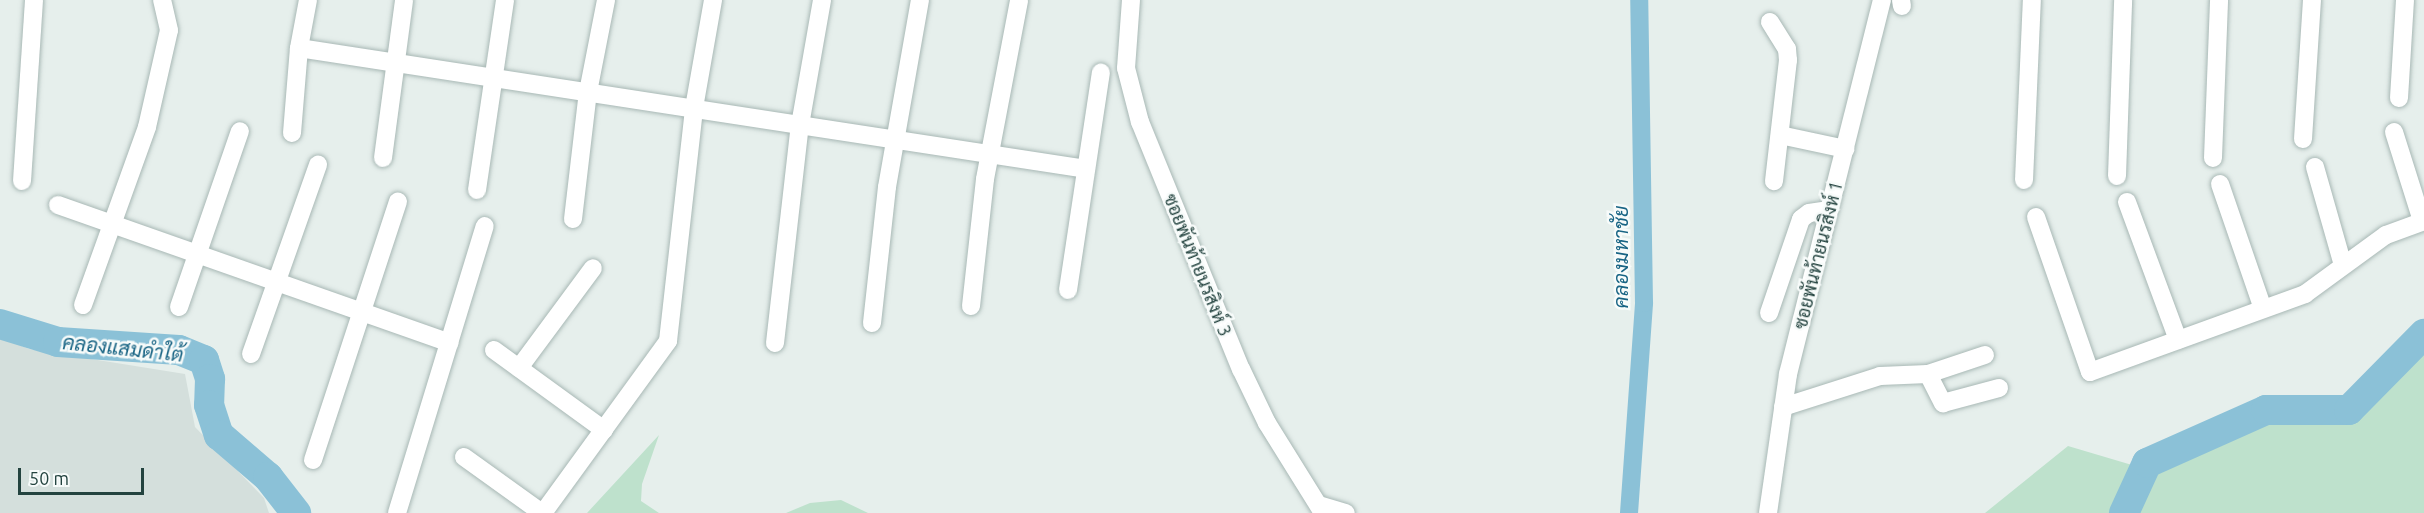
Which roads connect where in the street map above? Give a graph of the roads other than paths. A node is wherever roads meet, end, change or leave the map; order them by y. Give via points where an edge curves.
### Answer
1 (34, 0) edge
2 (162, 0) edge
3 (308, 0) edge
4 (404, 0) edge
5 (505, 0) edge
6 (606, 0) edge
7 (713, 0) edge
8 (822, 0) edge
9 (920, 0) edge
10 (1019, 0) edge
11 (1131, 0) edge
12 (1882, 0) edge
13 (2032, 0) edge
14 (2123, 0) edge
15 (2219, 0) edge
16 (2312, 0) edge
17 (2405, 0) edge
18 (1770, 22) dead end
19 (299, 48) junction
20 (393, 62) junction
21 (1101, 72) dead end
22 (492, 77) junction
23 (588, 92) junction
24 (2399, 98) dead end
25 (694, 108) junction
26 (800, 125) junction
27 (240, 131) dead end
28 (2394, 132) dead end
29 (292, 133) dead end
30 (1780, 135) junction
31 (895, 139) junction
32 (2303, 139) dead end
33 (1846, 149) junction
34 (989, 154) junction
35 (383, 158) dead end
36 (2213, 158) dead end
37 (318, 165) dead end
38 (2315, 168) dead end
39 (1086, 169) junction
40 (2116, 176) dead end
41 (2024, 180) dead end
42 (22, 181) dead end
43 (1774, 181) dead end
44 (2220, 184) dead end
45 (477, 190) dead end
46 (398, 202) dead end
47 (2127, 202) dead end
48 (58, 205) dead end
49 (1828, 210) junction
50 (2036, 218) dead end
51 (573, 219) dead end
52 (2423, 221) edge
53 (112, 224) junction
54 (485, 226) dead end
55 (198, 254) junction
56 (2343, 266) junction
57 (593, 268) dead end
58 (276, 282) junction
59 (1068, 290) dead end
60 (83, 305) dead end
61 (970, 306) dead end
62 (179, 307) dead end
63 (2263, 309) junction
64 (362, 312) junction
65 (1769, 313) dead end
66 (872, 323) dead end
67 (2178, 340) junction
68 (449, 343) junction
69 (775, 343) dead end
70 (494, 350) dead end
71 (251, 354) dead end
72 (1985, 355) dead end
73 (519, 368) junction
74 (1928, 374) junction
75 (1999, 388) dead end
76 (1783, 407) junction
77 (604, 430) junction
78 (464, 457) dead end
79 (314, 460) dead end
80 (1321, 509) edge
81 (397, 513) edge
82 (543, 513) edge
83 (1346, 513) edge
84 (1768, 513) edge

1 - 42 street
2 - 53 street via 169,30 147,127
3 - 19 street
4 - 20 street
5 - 22 street
6 - 23 street
7 - 25 street
8 - 26 street
9 - 31 street
10 - 34 street
11 - 80 street, ซอยพันท้ายนรสิงห์ 3 via 1126,68 1140,122 1245,378 1267,423
12 - 33 street, ซอยพันท้ายนรสิงห์ 1
13 - 41 street
14 - 40 street
15 - 36 street
16 - 32 street
17 - 24 street
18 - 30 street via 1787,48
19 - 20 street
19 - 29 street
20 - 22 street
20 - 35 street
21 - 39 street
22 - 23 street
22 - 45 street
23 - 25 street
23 - 51 street
25 - 26 street
25 - 77 street via 668,341
26 - 31 street
26 - 69 street
27 - 55 street
28 - 52 street
30 - 33 street
30 - 43 street
31 - 34 street
31 - 66 street
33 - 49 street, ซอยพันท้ายนรสิงห์ 1
34 - 39 street
34 - 61 street
37 - 58 street
38 - 56 street
39 - 59 street
44 - 63 street
46 - 64 street
47 - 67 street
48 - 53 street
49 - 65 street via 1809,213 1801,219
49 - 76 street, ซอยพันท้ายนรสิงห์ 1
50 - 67 street via 2090,372
52 - 56 street via 2386,235
53 - 55 street
53 - 60 street
54 - 68 street
55 - 58 street
55 - 62 street
56 - 63 street via 2305,294
57 - 73 street
58 - 64 street
58 - 71 street
63 - 67 street
64 - 68 street
64 - 79 street
68 - 81 street
70 - 73 street
72 - 74 street
73 - 77 street
74 - 75 street via 1943,403
74 - 76 street via 1880,376
76 - 84 street, ซอยพันท้ายนรสิงห์ 1
77 - 82 street
78 - 82 street
80 - 83 street

